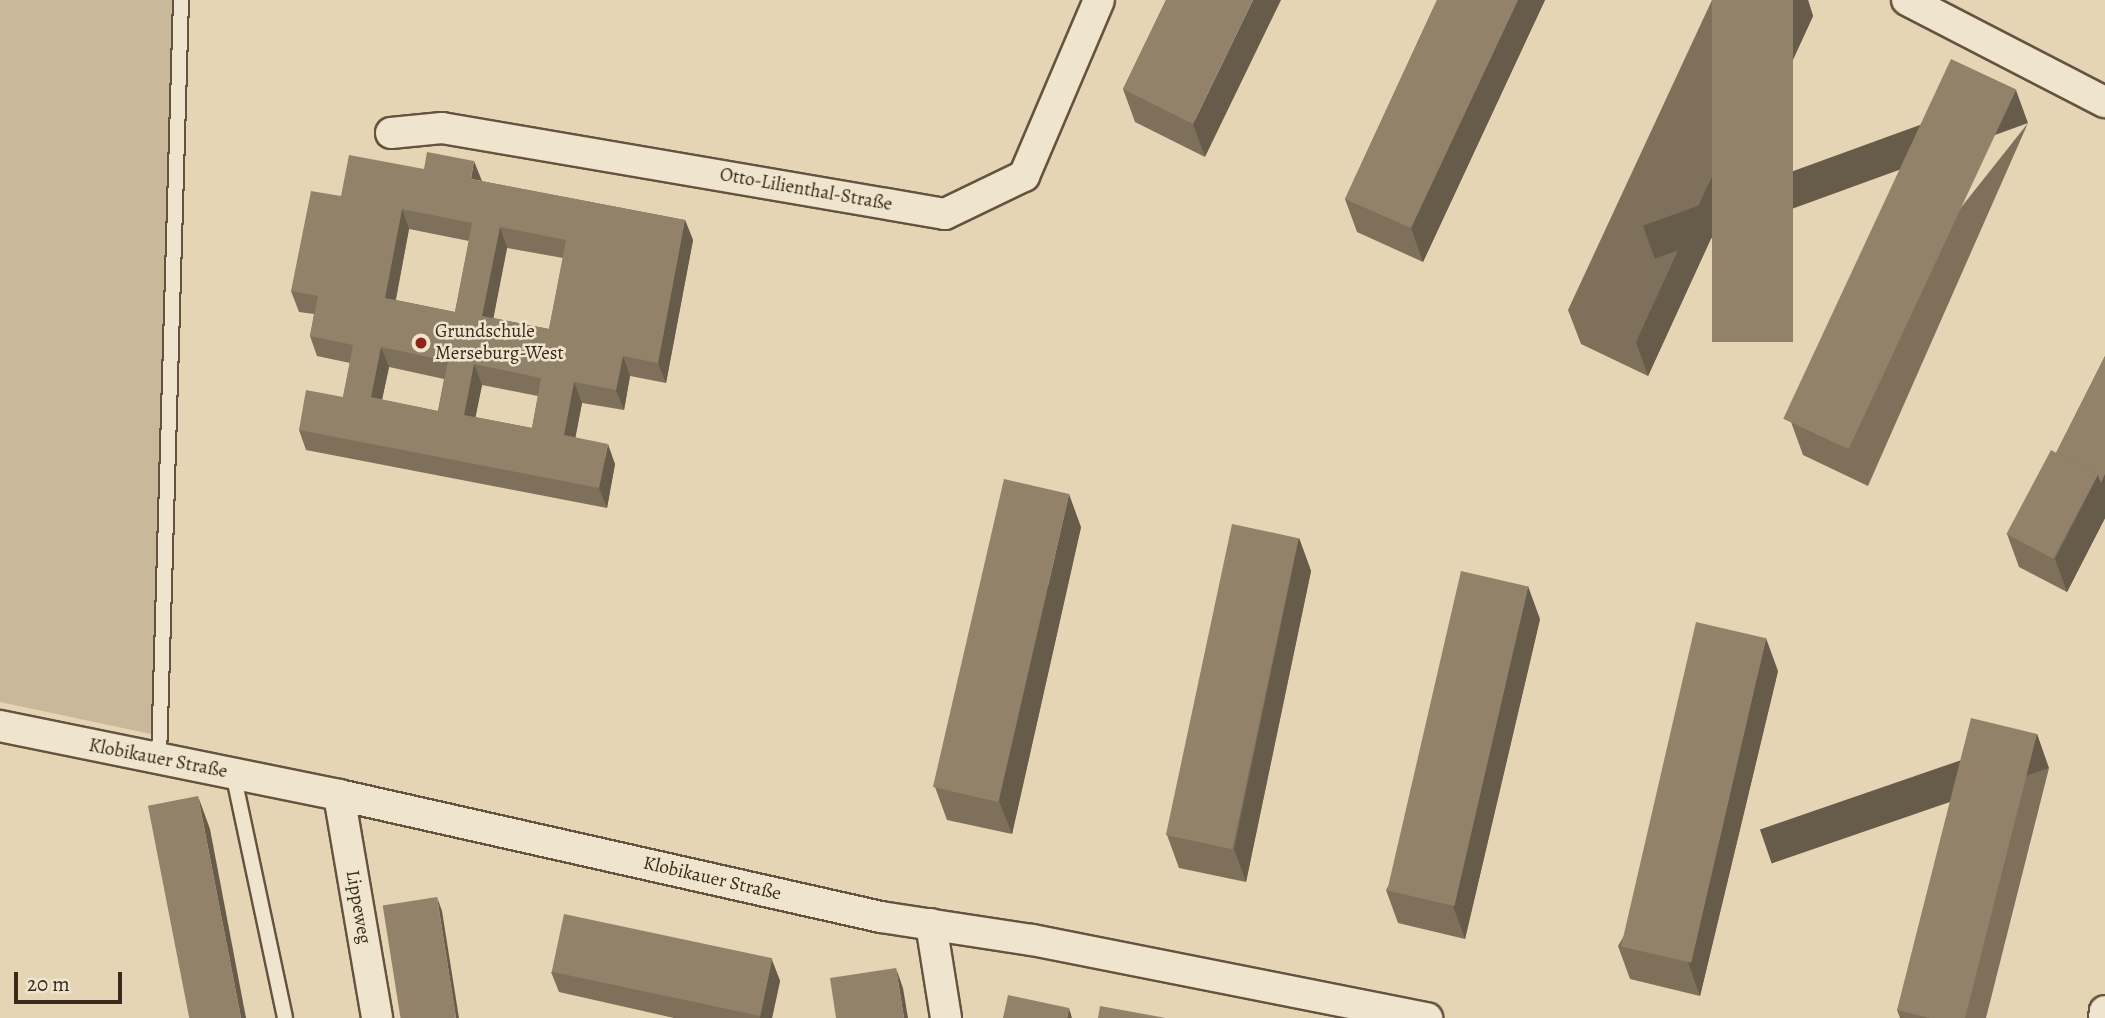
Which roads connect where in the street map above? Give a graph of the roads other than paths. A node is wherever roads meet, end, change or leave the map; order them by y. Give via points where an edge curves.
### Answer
1 (181, 0) edge
2 (1099, 0) edge
3 (1907, 0) edge
4 (2105, 102) edge
5 (391, 133) dead end
6 (0, 726) edge
7 (159, 758) junction
8 (233, 773) junction
9 (339, 795) junction
10 (931, 924) junction
11 (2105, 1011) edge
12 (285, 1018) edge
13 (377, 1018) edge
14 (946, 1018) edge
15 (1427, 1018) edge
16 (2104, 1018) edge

1 - 7 lane
2 - 5 street, Otto-Lilienthal-Straße via 1024,176 945,214 442,128
3 - 4 street
6 - 7 street, Klobikauer Straße
7 - 8 street, Klobikauer Straße
8 - 9 street, Klobikauer Straße
8 - 12 lane
9 - 10 street, Klobikauer Straße via 867,914
9 - 13 street, Lippeweg
10 - 14 street
10 - 15 street, Klobikauer Straße
11 - 16 street

